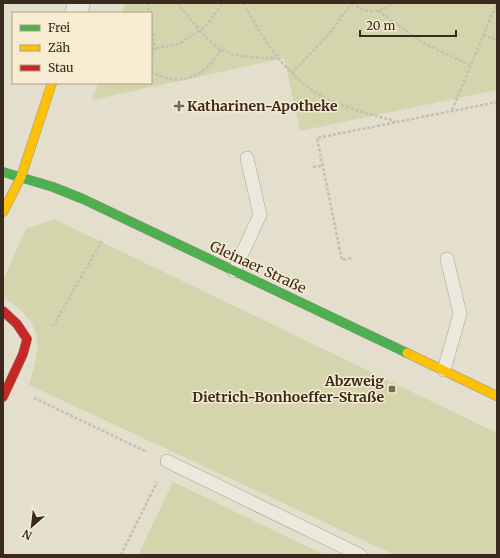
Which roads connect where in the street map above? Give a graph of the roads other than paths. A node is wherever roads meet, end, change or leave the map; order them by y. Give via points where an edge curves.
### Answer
1 (52, 84) edge
2 (247, 158) dead end
3 (3, 172) edge
4 (21, 176) junction
5 (3, 212) edge
6 (447, 258) dead end
7 (234, 271) junction
8 (3, 311) edge
9 (444, 370) junction
10 (497, 396) edge
11 (3, 397) edge
12 (167, 461) road end
13 (360, 555) edge

1 - 4 street
2 - 7 lane via 260,215
3 - 4 street, Gleinaer Straße
4 - 5 street
4 - 7 street, Gleinaer Straße via 59,189
6 - 9 lane via 460,314
7 - 9 street, Gleinaer Straße
8 - 11 street via 17,324 27,339 23,354
9 - 10 street, Gleinaer Straße
12 - 13 lane

